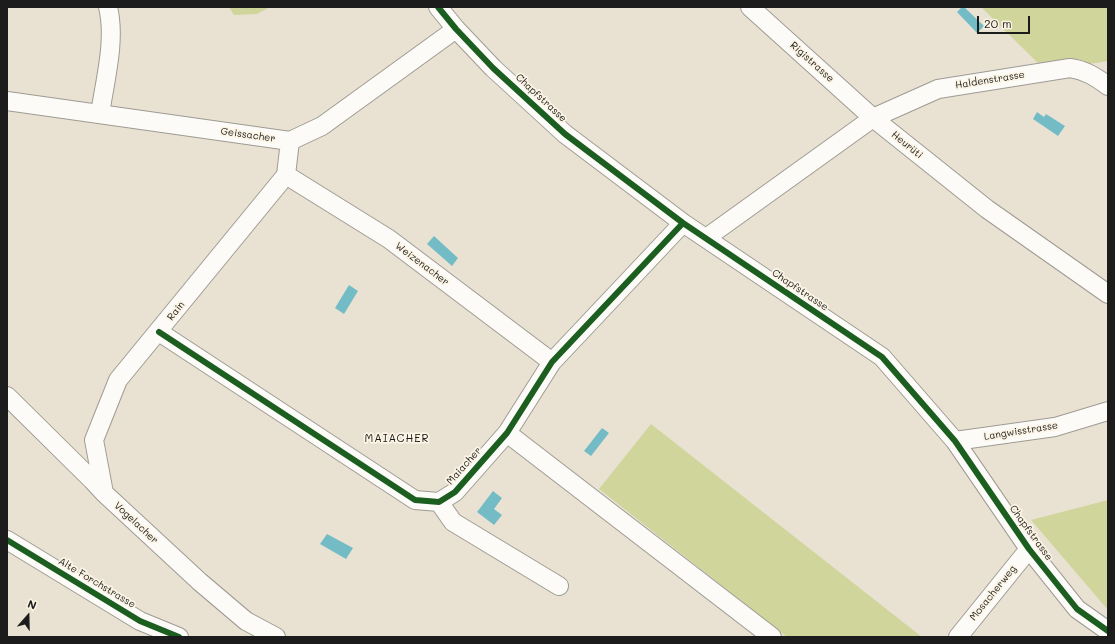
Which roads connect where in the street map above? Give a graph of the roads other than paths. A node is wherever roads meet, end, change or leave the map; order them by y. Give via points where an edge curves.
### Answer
1 (108, 7) edge
2 (438, 7) edge
3 (750, 7) edge
4 (456, 29) junction
5 (1108, 86) edge
6 (7, 101) edge
7 (100, 114) junction
8 (873, 118) junction
9 (290, 141) junction
10 (286, 176) junction
11 (682, 224) junction
12 (706, 238) junction
13 (1108, 294) edge
14 (159, 332) junction
15 (552, 362) junction
16 (7, 396) edge
17 (1108, 411) edge
18 (507, 433) junction
19 (955, 441) junction
20 (104, 493) junction
21 (439, 502) junction
22 (7, 540) edge
23 (1029, 549) junction
24 (559, 586) dead end
25 (1108, 631) edge
26 (179, 637) edge
27 (276, 637) edge
28 (772, 637) edge
29 (958, 637) edge

1 - 7 street via 111,43
2 - 4 street, Chapfstrasse
3 - 8 street, Rigistrasse
4 - 9 street, Geissacher via 322,126
4 - 11 street, Chapfstrasse via 493,68 565,134
5 - 8 street, Haldenstrasse via 1080,69 1070,68 938,89
6 - 7 street, Geissacher
7 - 9 street, Geissacher
8 - 12 street
8 - 13 street, Heurüti via 987,209
9 - 10 street
10 - 14 street, Rain
10 - 15 street, Weizenacher via 389,239
11 - 12 street, Chapfstrasse
11 - 15 street, Maiacher
12 - 19 street, Chapfstrasse via 882,357
14 - 20 street, Rain via 118,380 94,440
14 - 21 street via 415,500
15 - 18 street, Maiacher
16 - 20 street, Vogelacher
17 - 19 street, Langwisstrasse via 1055,427
18 - 21 street, Maiacher via 455,492
18 - 28 street
19 - 23 street, Chapfstrasse
20 - 27 street, Vogelacher via 246,621
21 - 24 street via 453,522
22 - 26 street, Alte Forchstrasse via 140,621
23 - 25 street, Chapfstrasse via 1077,609
23 - 29 street, Mosacherweg

